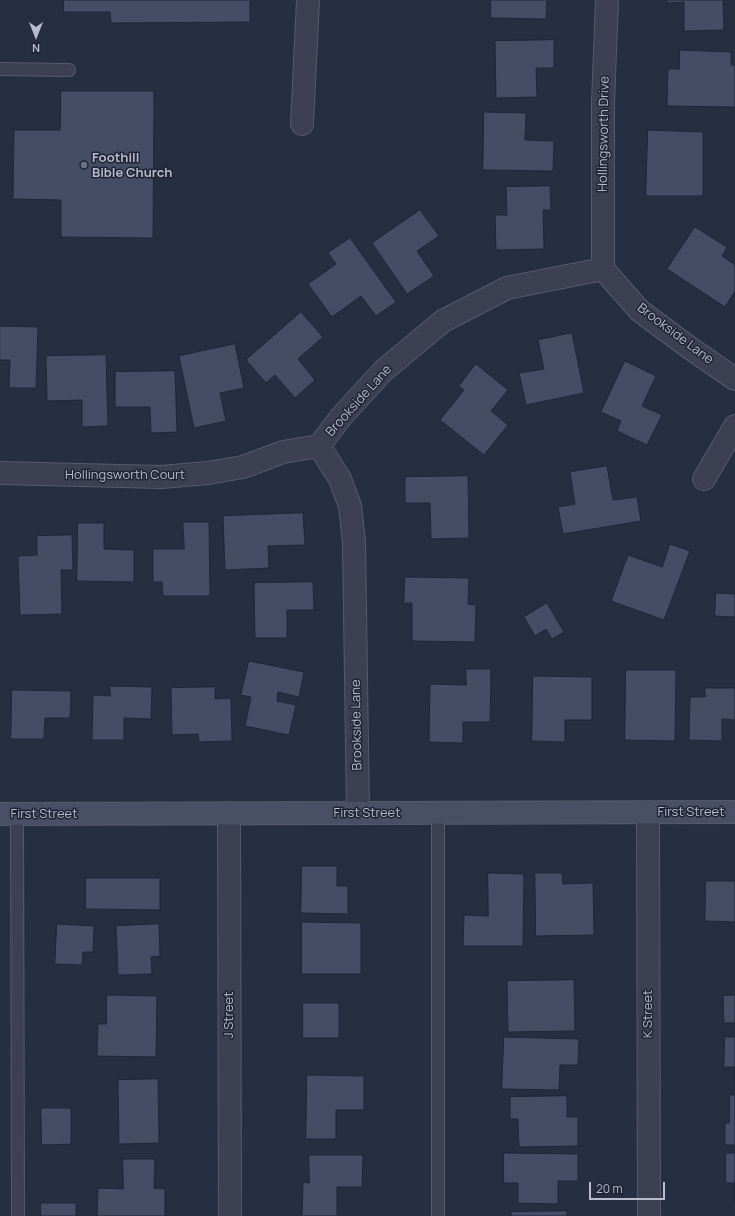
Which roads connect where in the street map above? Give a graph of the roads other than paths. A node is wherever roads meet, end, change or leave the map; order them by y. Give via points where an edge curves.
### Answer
1 (308, 0) edge
2 (607, 0) edge
3 (0, 69) edge
4 (69, 70) dead end
5 (302, 124) dead end
6 (603, 269) junction
7 (735, 379) edge
8 (735, 426) edge
9 (319, 446) junction
10 (0, 473) edge
11 (704, 479) dead end
12 (648, 812) junction
13 (735, 812) edge
14 (229, 813) junction
15 (358, 813) junction
16 (438, 813) junction
17 (8, 814) edge
18 (18, 1216) edge
19 (230, 1216) edge
20 (438, 1216) edge
21 (648, 1216) edge

1 - 5 street
2 - 6 street, Hollingsworth Drive via 603,103
3 - 4 lane
6 - 7 street, Brookside Lane via 640,310
6 - 9 street, Brookside Lane via 507,288 444,321 383,371 341,417
8 - 11 street
9 - 10 street, Hollingsworth Court via 283,452 243,467 208,474 162,477
9 - 15 street, Brookside Lane via 340,479 350,506 354,542
12 - 13 street, First Street
12 - 16 street, First Street
12 - 21 street, K Street
14 - 15 street, First Street
14 - 17 street, First Street
14 - 19 street, J Street
15 - 16 street, First Street
16 - 20 lane
17 - 18 lane

